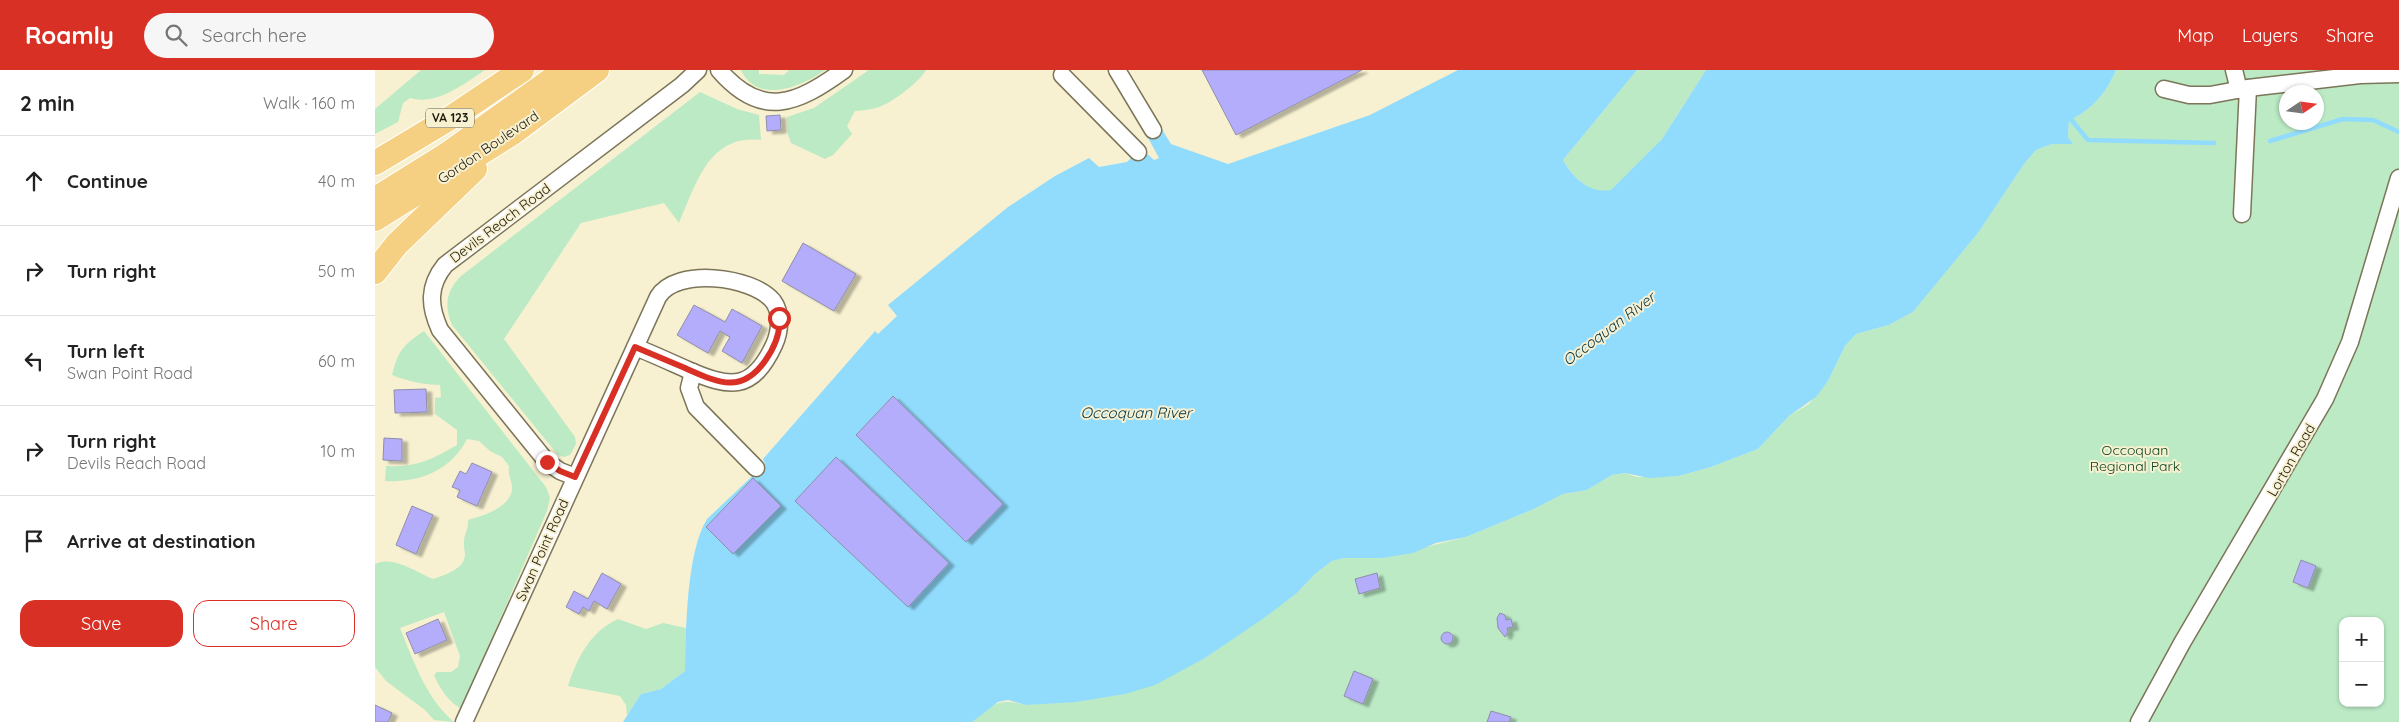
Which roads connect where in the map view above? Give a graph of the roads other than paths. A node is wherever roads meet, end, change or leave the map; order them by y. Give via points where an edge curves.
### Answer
1 (522, 70) edge
2 (565, 70) edge
3 (597, 70) edge
4 (698, 70) edge
5 (719, 70) edge
6 (844, 70) edge
7 (1117, 70) edge
8 (2234, 70) edge
9 (2359, 73) edge
10 (2399, 74) edge
11 (1061, 75) dead end
12 (2163, 89) dead end
13 (2244, 89) junction
14 (1153, 130) dead end
15 (514, 132) junction
16 (1138, 152) dead end
17 (375, 163) edge
18 (2399, 178) edge
19 (375, 199) edge
20 (2242, 214) dead end
21 (375, 219) edge
22 (375, 272) edge
23 (635, 347) junction
24 (693, 372) junction
25 (756, 468) dead end
26 (575, 477) junction
27 (464, 722) edge
28 (2139, 722) edge

1 - 17 highway, VA 123
2 - 19 highway via 446,155
3 - 15 highway, Gordon Boulevard
4 - 26 street, Devils Reach Road via 445,265 433,284 432,310 440,330 547,462
5 - 6 street via 747,95 774,102 793,100 807,94
7 - 14 street
8 - 13 street
9 - 10 street
9 - 13 street
11 - 16 street
12 - 13 street via 2189,95
13 - 20 street
15 - 21 highway, Gordon Boulevard
15 - 22 highway via 397,244
18 - 28 street, Lorton Road via 2350,342 2325,400
23 - 24 street
23 - 24 street, Swan Point Road via 658,297 670,285 680,281 714,279 732,282 767,296 775,305 779,330 770,354 754,374 742,381 727,383
23 - 26 street, Swan Point Road
24 - 25 street via 689,388 696,407
26 - 27 street, Swan Point Road

